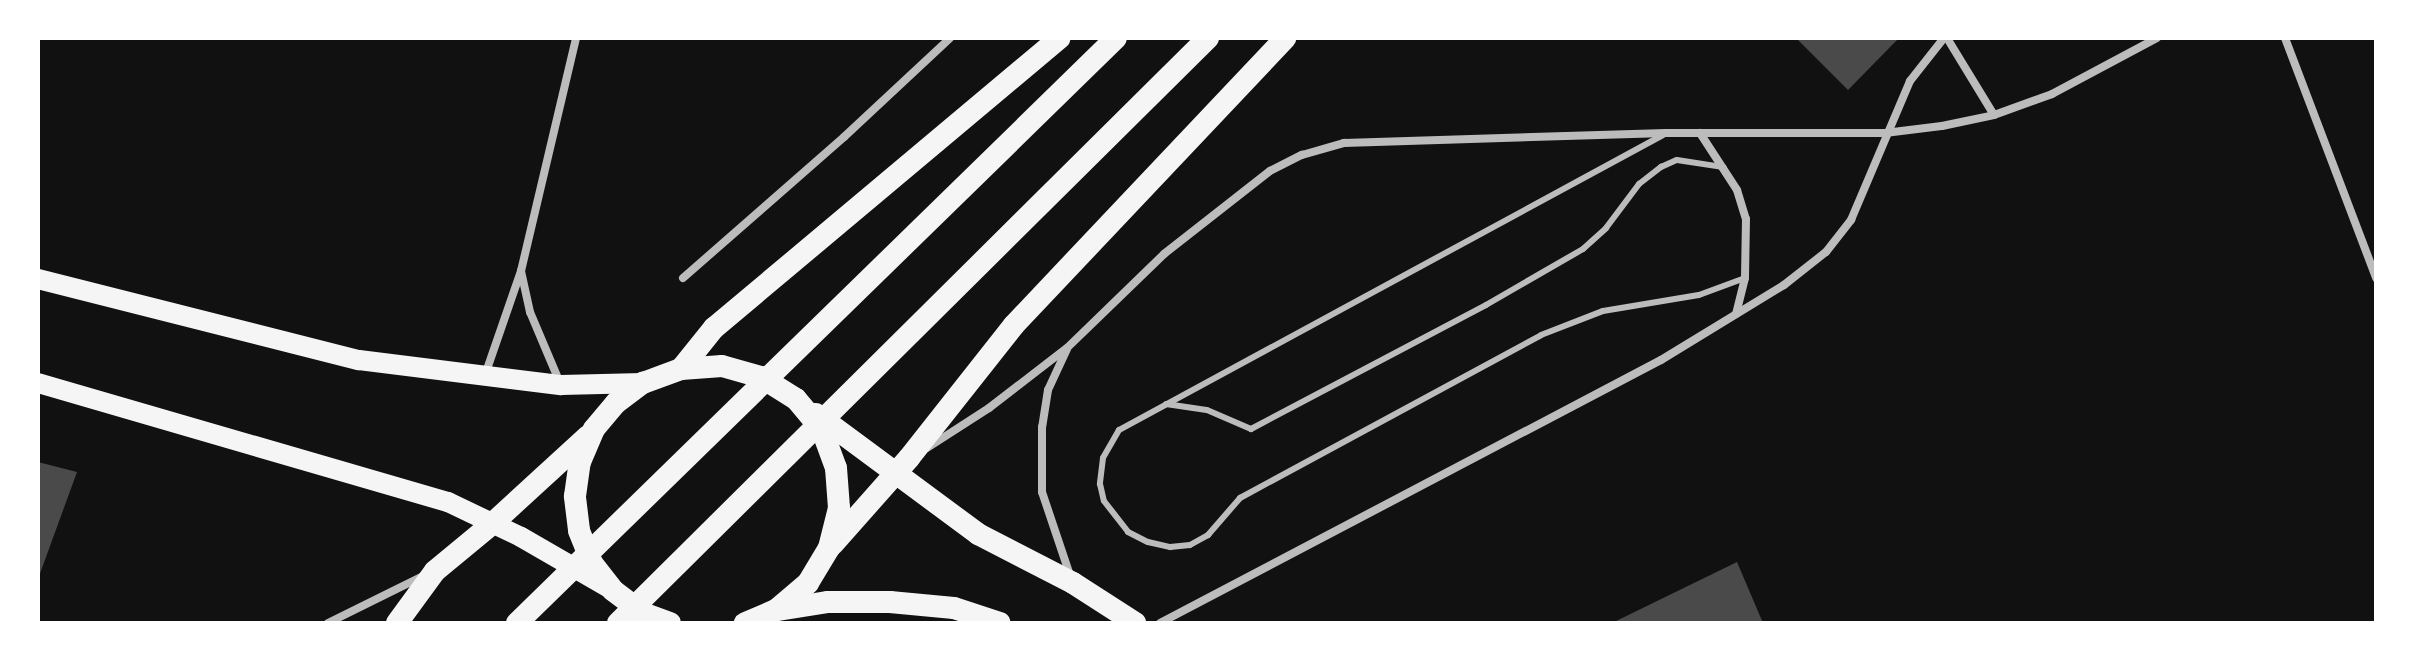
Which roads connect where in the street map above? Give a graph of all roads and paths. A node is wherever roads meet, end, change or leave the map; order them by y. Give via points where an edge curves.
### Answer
1 (576, 38) edge
2 (950, 38) edge
3 (1059, 38) edge
4 (1116, 38) edge
5 (1208, 38) edge
6 (1285, 38) edge
7 (1946, 38) edge
8 (2157, 38) edge
9 (2285, 38) edge
10 (1994, 115) junction
11 (1666, 133) junction
12 (1700, 133) junction
13 (1885, 133) junction
14 (1724, 167) junction
15 (521, 271) junction
16 (683, 278) dead end
17 (1745, 278) junction
18 (2376, 278) edge
19 (38, 279) edge
20 (1735, 315) junction
21 (1067, 348) junction
22 (681, 369) junction
23 (485, 376) junction
24 (38, 383) edge
25 (643, 383) junction
26 (561, 385) junction
27 (796, 399) junction
28 (1166, 404) junction
29 (594, 429) junction
30 (902, 466) junction
31 (493, 523) junction
32 (829, 548) junction
33 (435, 571) junction
34 (1073, 583) junction
35 (613, 590) junction
36 (776, 610) junction
37 (751, 622) edge
38 (328, 623) edge
39 (397, 623) edge
40 (517, 623) edge
41 (618, 623) edge
42 (670, 623) edge
43 (1000, 623) edge
44 (1135, 623) edge
45 (1160, 623) edge

1 - 15 street
2 - 16 street
3 - 22 highway via 714,328
4 - 40 highway
5 - 41 highway
6 - 30 highway via 1014,325
7 - 10 street
7 - 13 street via 1910,81
8 - 10 street via 2052,94
9 - 18 street
10 - 13 street
11 - 12 street
11 - 21 street via 1344,143 1302,155 1270,171 1164,254
11 - 28 lane
12 - 13 street
12 - 14 street
13 - 20 street via 1851,220 1826,252
14 - 17 street via 1746,219
14 - 28 lane via 1677,160 1661,167 1639,184 1583,249 1251,429 1207,410
15 - 23 street
15 - 26 street via 530,312
17 - 20 street
17 - 28 lane via 1699,295 1603,311 1541,335 1240,498 1208,535 1190,545 1170,547 1128,532 1104,501 1100,484 1109,442 1119,430
19 - 23 main road via 359,360
20 - 45 street via 1661,360
21 - 30 street
21 - 34 street via 1046,402 1042,492
22 - 25 highway
22 - 27 highway via 722,366 761,377
23 - 26 main road
24 - 31 main road via 352,471 448,502
25 - 26 main road
25 - 29 highway
27 - 30 highway
27 - 32 highway via 822,430 836,468 839,508
29 - 31 highway
29 - 35 highway via 580,462 575,496 579,530 592,563
30 - 32 highway
30 - 34 highway via 978,534
31 - 33 highway
31 - 35 main road
32 - 36 highway via 808,583
33 - 38 street
33 - 39 highway
34 - 44 highway
35 - 42 highway via 643,613
36 - 37 highway
36 - 43 highway via 828,602 890,602 954,608

